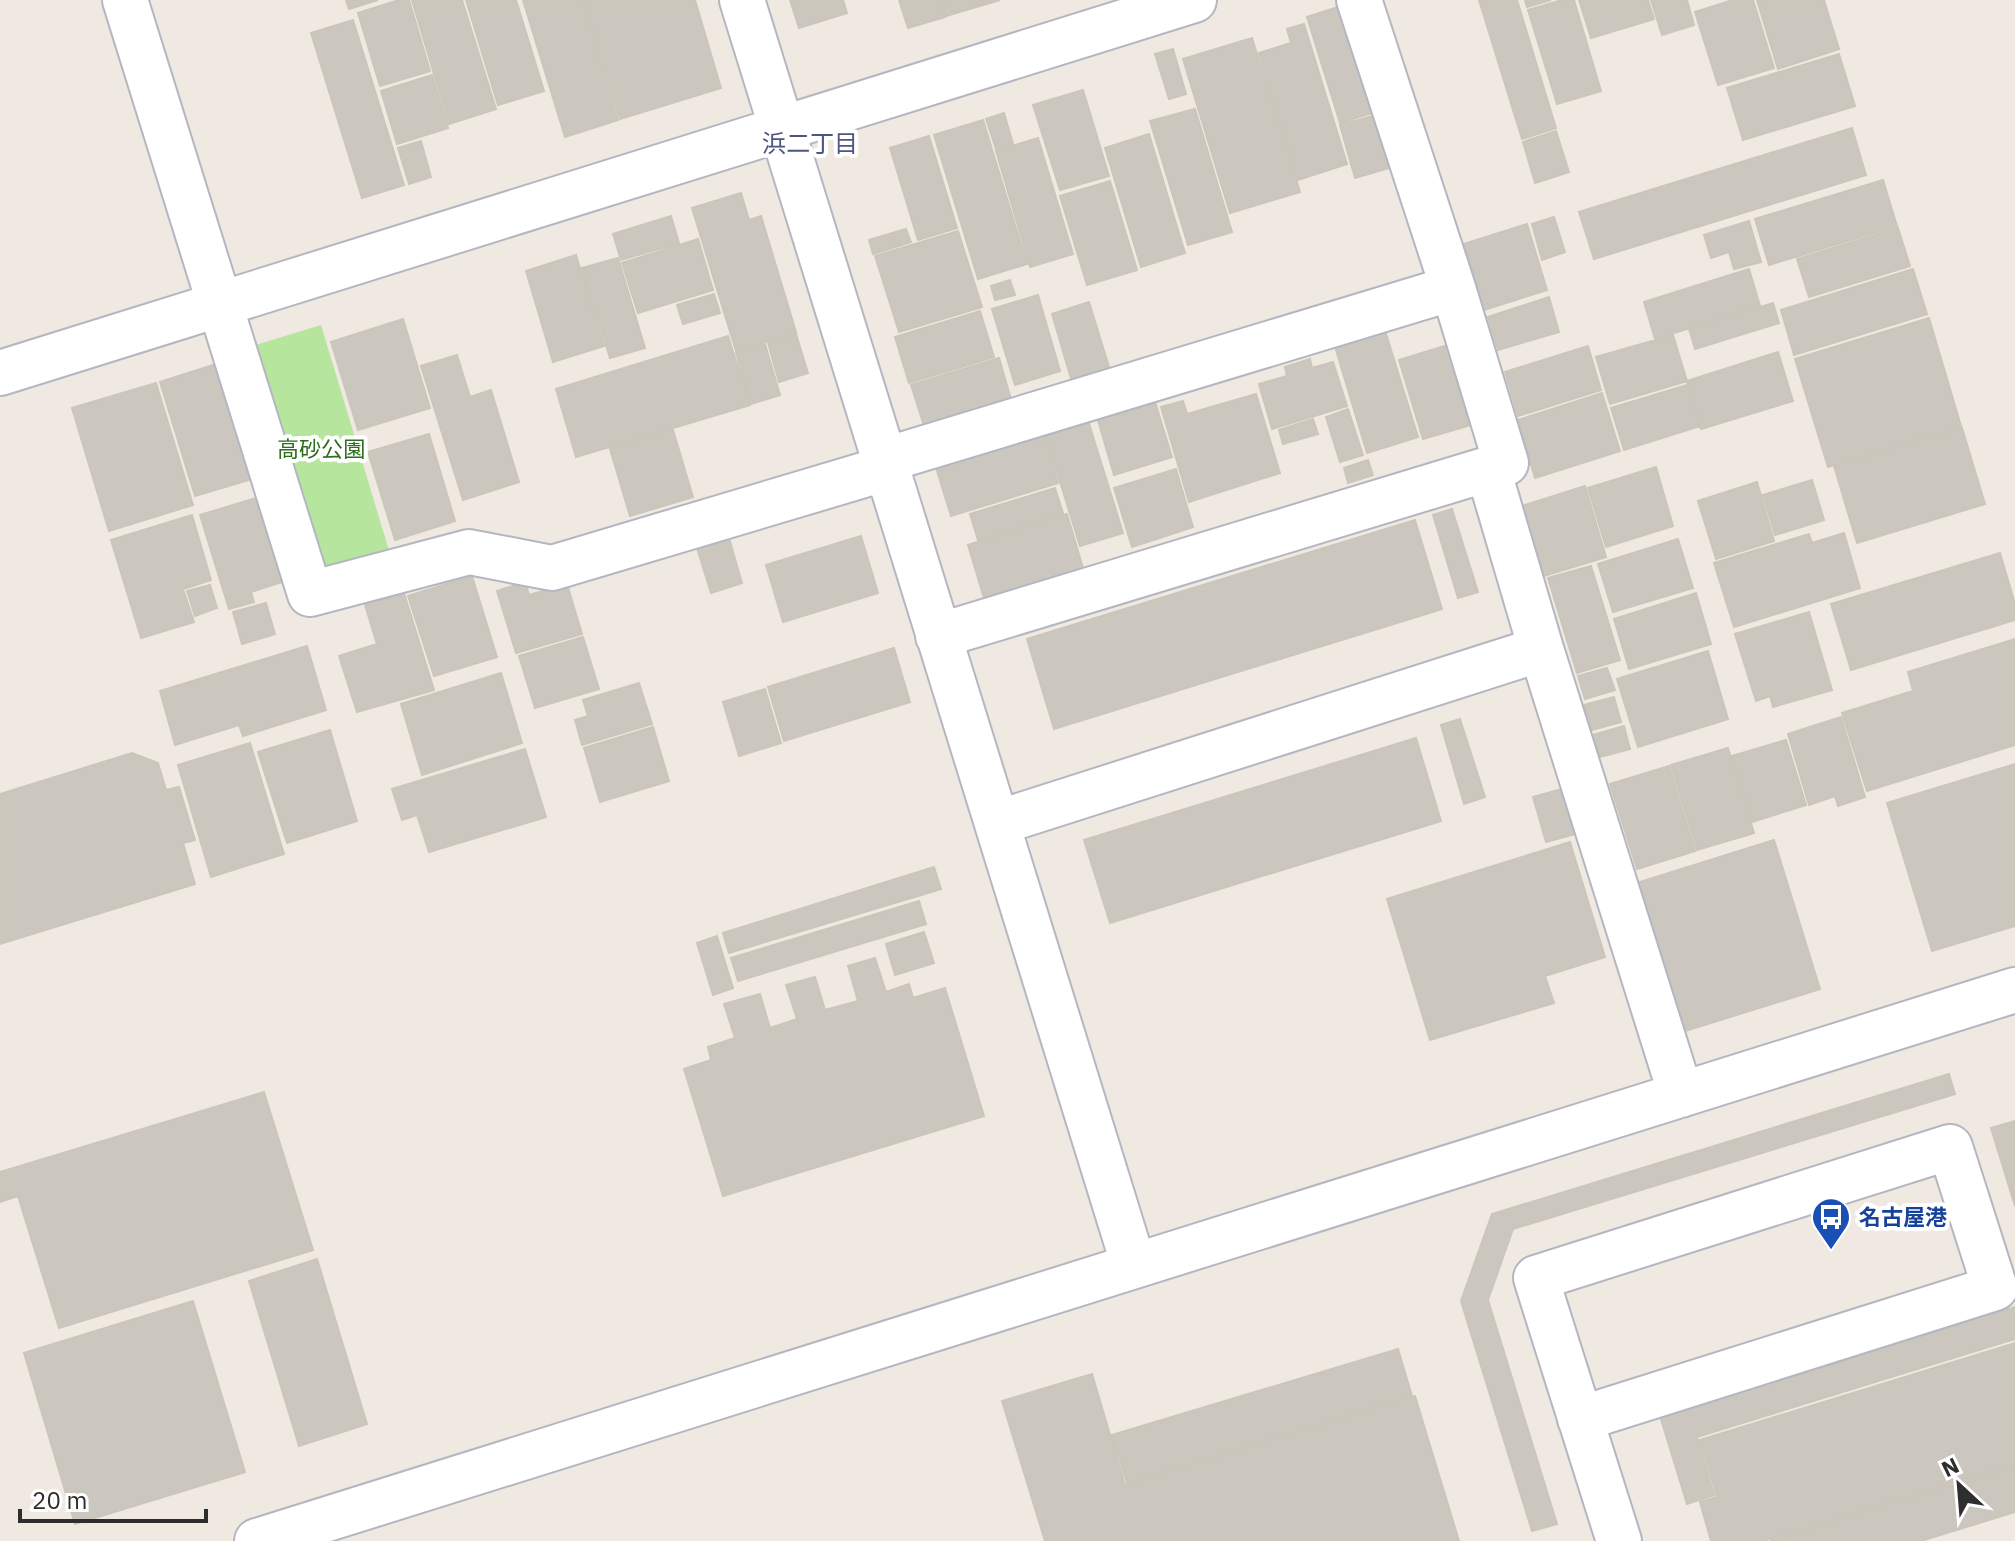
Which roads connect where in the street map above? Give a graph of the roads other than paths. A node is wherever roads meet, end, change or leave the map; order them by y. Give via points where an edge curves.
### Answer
1 (125, 0) edge
2 (742, 0) edge
3 (1194, 0) edge
4 (1359, 0) edge
5 (783, 128) junction
6 (1453, 288) junction
7 (218, 305) junction
8 (0, 373) edge
9 (886, 464) junction
10 (1488, 469) junction
11 (938, 636) junction
12 (1541, 649) junction
13 (997, 823) junction
14 (2015, 990) edge
15 (1681, 1095) junction
16 (1134, 1266) junction
17 (1580, 1419) junction
18 (257, 1541) edge
19 (1619, 1541) edge

1 - 7 street
2 - 5 street
3 - 5 street
4 - 6 street
5 - 7 street
5 - 9 street
6 - 9 street
6 - 10 street via 1506,463
7 - 8 street
7 - 9 street via 310,594 469,552 552,568
9 - 11 street
10 - 11 street
10 - 12 street
11 - 13 street
12 - 13 street
12 - 15 street
13 - 16 street
14 - 15 street
15 - 16 street
16 - 18 street
17 - 17 street via 1536,1278 1950,1147 1995,1288
17 - 19 street

